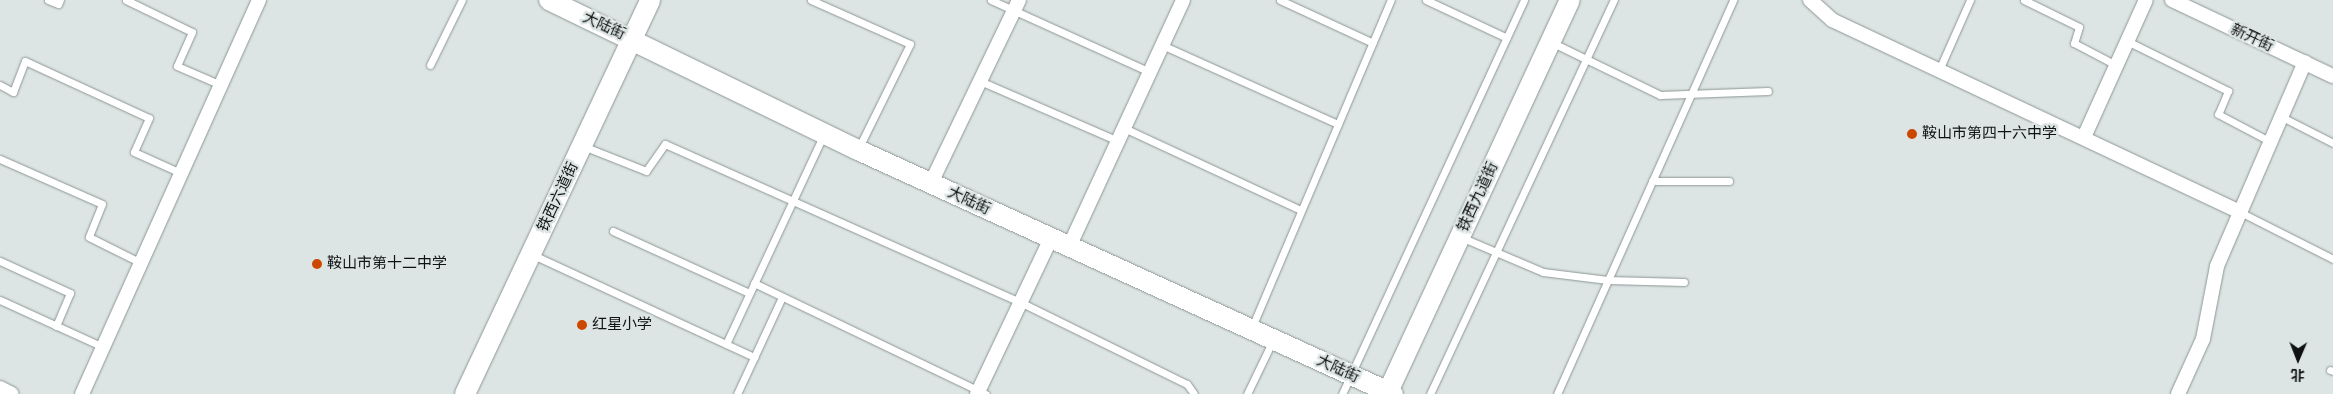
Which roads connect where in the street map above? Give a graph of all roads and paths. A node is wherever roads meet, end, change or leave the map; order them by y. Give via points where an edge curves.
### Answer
1 (48, 0) edge
2 (60, 0) edge
3 (126, 0) edge
4 (259, 0) edge
5 (462, 0) edge
6 (549, 0) edge
7 (650, 0) edge
8 (811, 0) edge
9 (991, 0) edge
10 (1280, 0) edge
11 (1391, 0) edge
12 (1426, 0) edge
13 (1524, 0) edge
14 (1570, 0) edge
15 (1614, 0) edge
16 (1733, 0) edge
17 (1960, 0) edge
18 (2024, 0) edge
19 (2146, 0) edge
20 (2172, 0) edge
21 (1180, 1) edge
22 (1969, 2) edge
23 (1818, 3) edge
24 (1017, 5) edge
25 (1507, 38) junction
26 (632, 39) junction
27 (2127, 41) junction
28 (1550, 42) junction
29 (1373, 43) junction
30 (1162, 45) junction
31 (1586, 60) junction
32 (2305, 62) junction
33 (430, 65) dead end
34 (2116, 65) junction
35 (1939, 70) junction
36 (2332, 71) edge
37 (1150, 72) junction
38 (980, 81) junction
39 (0, 85) edge
40 (221, 85) junction
41 (1768, 91) dead end
42 (1691, 95) junction
43 (2282, 117) junction
44 (1338, 124) junction
45 (824, 134) junction
46 (1121, 135) junction
47 (2084, 137) junction
48 (2271, 142) junction
49 (2333, 143) edge
50 (582, 146) junction
51 (858, 150) junction
52 (0, 158) edge
53 (181, 173) junction
54 (1652, 181) junction
55 (1729, 182) dead end
56 (931, 184) junction
57 (793, 202) junction
58 (1302, 210) junction
59 (2240, 212) junction
60 (612, 231) dead end
61 (1460, 237) junction
62 (1060, 242) junction
63 (1497, 252) junction
64 (531, 254) junction
65 (2333, 258) edge
66 (0, 261) edge
67 (141, 263) junction
68 (1608, 280) junction
69 (1684, 282) dead end
70 (754, 283) junction
71 (749, 293) junction
72 (782, 296) junction
73 (0, 300) edge
74 (1020, 302) junction
75 (56, 326) junction
76 (1251, 329) junction
77 (1274, 340) junction
78 (726, 344) junction
79 (103, 347) junction
80 (754, 357) junction
81 (1350, 375) junction
82 (0, 388) edge
83 (981, 393) edge
84 (1389, 393) edge
85 (12, 394) edge
86 (82, 394) edge
87 (465, 394) edge
88 (737, 394) edge
89 (1194, 394) edge
90 (1247, 394) edge
91 (1342, 394) edge
92 (1430, 394) edge
93 (1556, 394) edge
94 (2178, 394) edge

1 - 2 lane via 58,4
3 - 40 lane via 192,32 177,66
4 - 40 street
5 - 33 lane
6 - 26 street, 大陆街
7 - 26 street, 铁西六道街
8 - 51 lane via 910,44
9 - 24 lane
10 - 29 lane
11 - 29 lane
12 - 25 lane
13 - 25 lane
14 - 28 street, 铁西九道街
15 - 31 lane
16 - 42 lane
17 - 22 lane
18 - 34 lane via 2079,27 2074,43
19 - 27 street
20 - 32 street, 新开街
21 - 30 street
22 - 35 lane
23 - 35 street via 1832,20
24 - 37 lane
24 - 38 street
25 - 81 lane
26 - 45 street, 大陆街
26 - 50 street, 铁西六道街
27 - 34 street
27 - 48 lane via 2228,91 2218,114
28 - 31 lane
28 - 61 street, 铁西九道街
29 - 44 lane
30 - 37 street
30 - 44 lane
31 - 42 lane via 1660,95
31 - 63 lane
32 - 36 street, 新开街
32 - 43 street
34 - 47 street
35 - 47 street
37 - 46 street
38 - 46 lane
38 - 56 street
39 - 53 lane via 13,92 25,61 149,118 134,152
40 - 53 street
41 - 42 lane
42 - 54 lane
43 - 48 street
43 - 49 lane
44 - 58 lane
45 - 51 street, 大陆街
45 - 57 lane
46 - 58 lane
46 - 62 street
47 - 59 street
48 - 59 street
50 - 57 lane via 646,171 665,144
50 - 64 street, 铁西六道街
51 - 56 street, 大陆街
52 - 67 lane via 102,204 89,238
53 - 67 street
54 - 55 lane
54 - 68 lane
56 - 62 street, 大陆街
57 - 70 lane
57 - 74 lane
58 - 76 lane
59 - 65 lane
59 - 94 street via 2217,266 2203,339
60 - 71 lane
61 - 63 lane
61 - 84 street, 铁西九道街
62 - 74 street
62 - 76 street, 大陆街
63 - 68 lane via 1543,272
63 - 92 lane
64 - 78 lane
64 - 87 street, 铁西六道街
66 - 75 lane via 70,293
67 - 79 street
68 - 69 lane
68 - 93 lane
70 - 71 lane
70 - 72 lane
71 - 78 lane
72 - 80 lane
72 - 83 lane
73 - 75 lane
74 - 83 street
74 - 89 lane via 1187,384
75 - 79 lane
76 - 77 street, 大陆街
77 - 81 street, 大陆街
77 - 90 lane
78 - 80 lane
79 - 86 street
80 - 88 lane
81 - 84 street, 大陆街
81 - 91 lane
82 - 85 street

